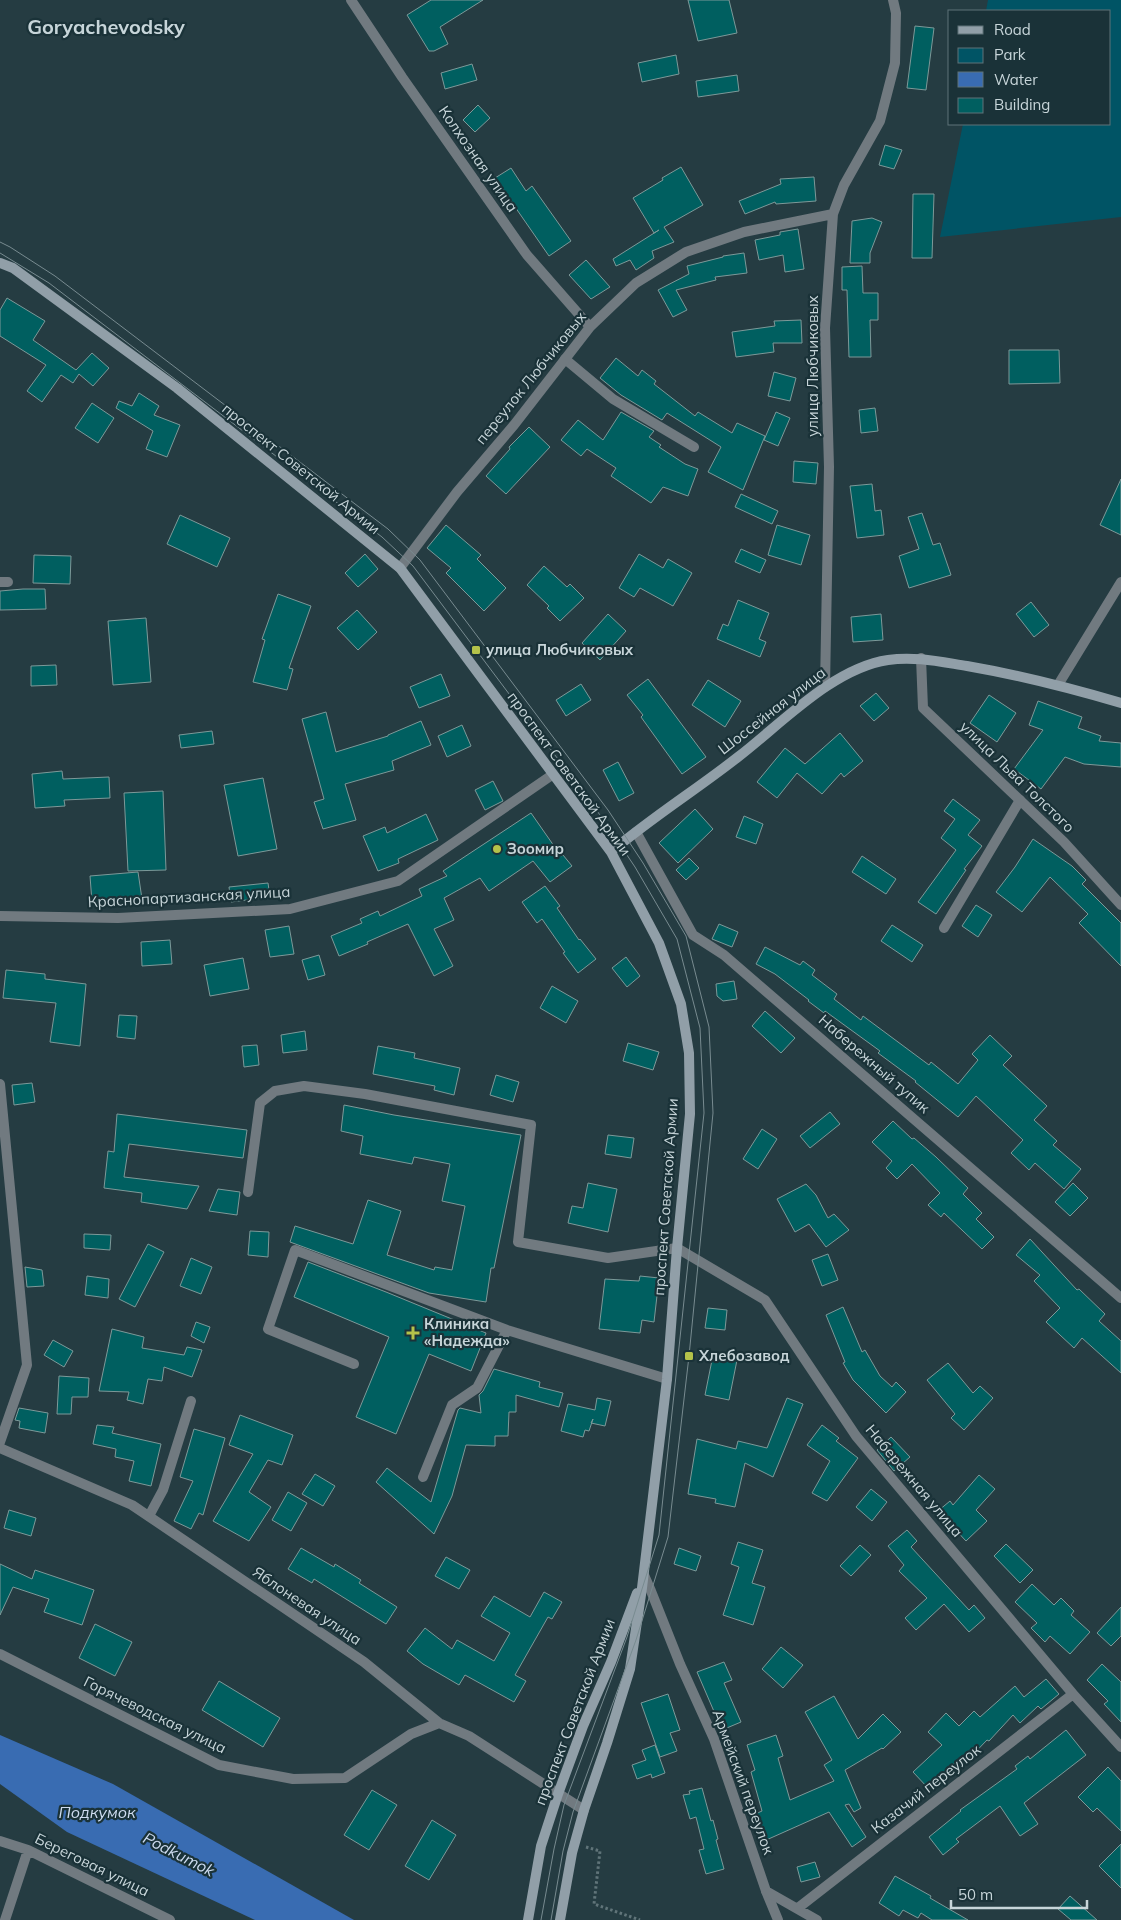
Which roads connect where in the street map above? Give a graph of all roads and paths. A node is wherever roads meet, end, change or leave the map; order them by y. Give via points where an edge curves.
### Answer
1 (351, 0) edge
2 (893, 0) edge
3 (833, 214) junction
4 (0, 263) edge
5 (590, 327) junction
6 (565, 359) junction
7 (694, 447) dead end
8 (400, 568) junction
9 (1121, 582) edge
10 (921, 658) junction
11 (1058, 685) junction
12 (826, 687) junction
13 (1121, 703) edge
14 (552, 775) junction
15 (1020, 800) junction
16 (636, 832) junction
17 (611, 852) junction
18 (1121, 906) edge
19 (0, 916) edge
20 (944, 928) dead end
21 (0, 1084) edge
22 (248, 1192) dead end
23 (677, 1248) junction
24 (1121, 1298) edge
25 (507, 1330) junction
26 (354, 1364) dead end
27 (667, 1379) junction
28 (191, 1401) dead end
29 (0, 1442) edge
30 (0, 1448) edge
31 (423, 1477) dead end
32 (149, 1516) junction
33 (644, 1576) junction
34 (0, 1654) edge
35 (1072, 1694) junction
36 (439, 1723) junction
37 (1121, 1747) edge
38 (558, 1794) junction
39 (584, 1810) junction
40 (0, 1841) edge
41 (580, 1845) dead end
42 (28, 1850) junction
43 (766, 1891) junction
44 (798, 1908) junction
45 (5, 1920) edge
46 (170, 1920) edge
47 (528, 1920) edge
48 (560, 1920) edge
49 (640, 1920) edge
50 (778, 1920) edge
51 (817, 1920) edge

1 - 5 street, Колхозная улица via 527,256
2 - 3 street, улица Любчиковых via 896,13 895,63 880,121 844,185
3 - 5 street, переулок Любчиковых via 744,232 686,252 636,284
3 - 12 street, улица Любчиковых via 825,328 829,467
4 - 8 main road, проспект Советской Армии via 12,268 177,388
5 - 6 street, переулок Любчиковых
6 - 7 street via 613,399
6 - 8 street, переулок Любчиковых
8 - 14 main road, проспект Советской Армии
9 - 11 street
10 - 11 main road, Шоссейная улица
10 - 12 main road, Шоссейная улица via 860,666
10 - 15 street, улица Льва Толстого via 924,708
11 - 13 main road, Шоссейная улица
12 - 16 main road, Шоссейная улица via 738,758
14 - 17 main road, проспект Советской Армии
14 - 19 street, Краснопартизанская улица via 398,881 290,909 118,918
15 - 18 street, улица Льва Толстого via 1064,842
15 - 20 street
16 - 17 main road, Шоссейная улица
16 - 24 street, Набережный тупик via 693,935 724,955
17 - 23 main road, проспект Советской Армии via 659,943 681,1004 689,1053 690,1114
21 - 29 street via 26,1365
22 - 23 street via 260,1103 275,1091 304,1086 531,1125 518,1242 608,1258
23 - 27 main road, проспект Советской Армии
23 - 35 street, Набережная улица via 765,1300 856,1436
25 - 26 street via 295,1250 268,1329
25 - 27 street
25 - 31 street via 477,1388 452,1405
27 - 33 main road, проспект Советской Армии
28 - 32 street via 163,1490
30 - 32 street, Яблоневая улица via 132,1505
32 - 36 street, Яблоневая улица via 364,1662
33 - 38 main road, проспект Советской Армии
33 - 39 main road, проспект Советской Армии via 630,1669
33 - 43 street, Армейский переулок via 714,1739
34 - 36 street, Горячеводская улица via 219,1765 293,1779 345,1778 411,1734
35 - 37 street, Набережная улица
35 - 44 street, Казачий переулок
36 - 38 street, Яблоневая улица via 469,1736
38 - 39 street, Яблоневая улица
38 - 47 main road, проспект Советской Армии via 541,1846
39 - 48 main road, проспект Советской Армии via 572,1853
40 - 42 street, Береговая улица
41 - 49 path via 600,1851 594,1904
42 - 45 street
42 - 46 street, Береговая улица
43 - 44 street
43 - 50 street, Армейский переулок
44 - 51 street

